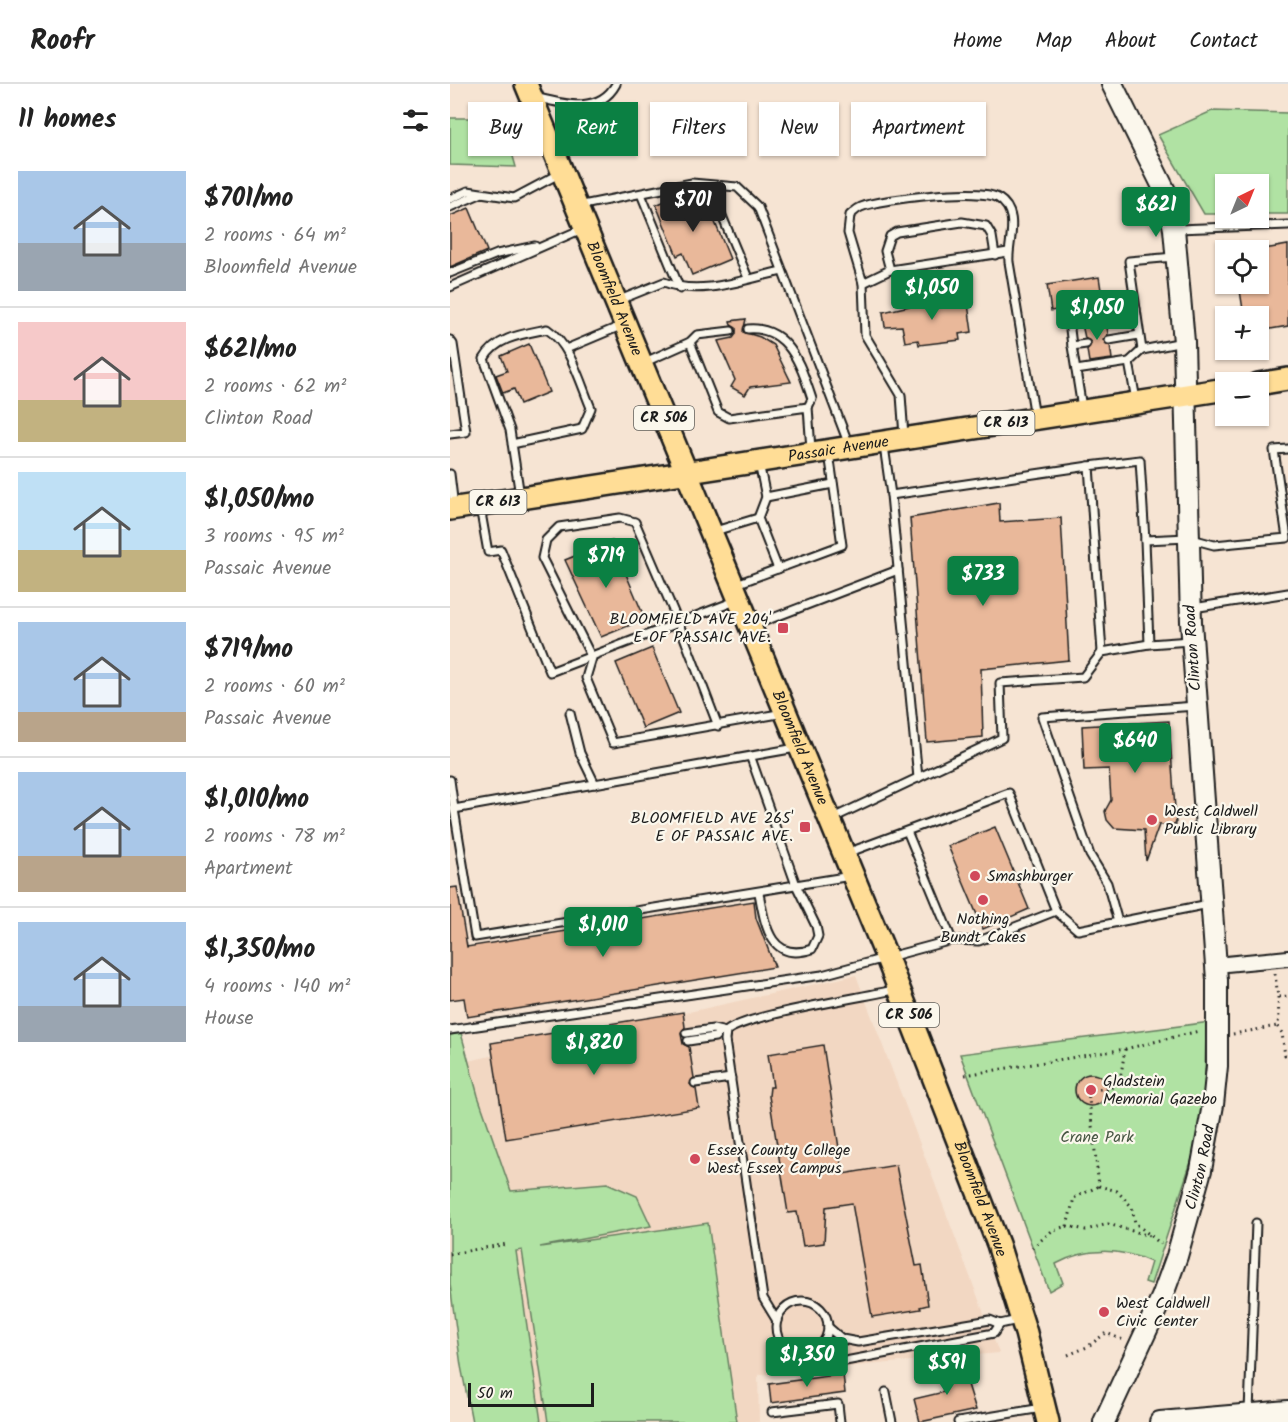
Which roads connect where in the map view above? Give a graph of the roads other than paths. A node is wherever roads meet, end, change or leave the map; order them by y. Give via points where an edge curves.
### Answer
1 (616, 84) edge
2 (1112, 84) edge
3 (529, 90) edge
4 (563, 172) junction
5 (720, 186) junction
6 (482, 193) junction
7 (641, 194) junction
8 (450, 199) edge
9 (450, 207) edge
10 (577, 207) junction
11 (1288, 225) edge
12 (586, 227) junction
13 (1174, 229) junction
14 (549, 243) junction
15 (1008, 252) junction
16 (995, 255) junction
17 (1177, 257) junction
18 (890, 270) junction
19 (782, 271) junction
20 (450, 273) edge
21 (748, 278) junction
22 (863, 283) junction
23 (450, 287) edge
24 (680, 289) junction
25 (616, 301) junction
26 (1136, 309) junction
27 (626, 324) junction
28 (748, 329) dead end
29 (731, 331) dead end
30 (1139, 335) junction
31 (450, 340) edge
32 (1109, 340) dead end
33 (690, 342) junction
34 (1184, 342) junction
35 (1086, 344) dead end
36 (1072, 346) junction
37 (566, 349) junction
38 (1142, 350) junction
39 (1129, 362) junction
40 (642, 363) junction
41 (1076, 370) junction
42 (1288, 379) edge
43 (1269, 382) edge
44 (1215, 391) edge
45 (1184, 395) junction
46 (1136, 402) junction
47 (808, 407) junction
48 (1082, 411) junction
49 (1035, 418) junction
50 (450, 434) edge
51 (894, 440) junction
52 (512, 444) junction
53 (850, 447) junction
54 (1288, 448) edge
55 (820, 452) junction
56 (759, 461) junction
57 (1089, 466) junction
58 (687, 472) junction
59 (450, 474) edge
60 (833, 484) junction
61 (891, 495) junction
62 (766, 497) junction
63 (521, 498) junction
64 (480, 504) junction
65 (452, 508) edge
66 (758, 518) junction
67 (712, 532) junction
68 (1188, 538) junction
69 (1288, 539) edge
70 (1145, 540) junction
71 (778, 568) junction
72 (898, 570) junction
73 (737, 592) junction
74 (1288, 592) edge
75 (1190, 608) junction
76 (679, 624) junction
77 (751, 626) junction
78 (1192, 640) junction
79 (1149, 644) junction
80 (1102, 652) junction
81 (592, 658) junction
82 (1197, 706) junction
83 (570, 713) dead end
84 (787, 713) junction
85 (718, 726) junction
86 (801, 746) junction
87 (751, 758) junction
88 (918, 778) junction
89 (450, 780) edge
90 (595, 784) junction
91 (454, 808) junction
92 (830, 819) junction
93 (908, 831) junction
94 (845, 854) junction
95 (853, 875) junction
96 (796, 885) junction
97 (759, 893) junction
98 (1211, 904) junction
99 (1056, 911) junction
100 (1118, 922) junction
101 (952, 940) junction
102 (887, 958) junction
103 (1288, 958) edge
104 (1216, 965) junction
105 (899, 989) junction
106 (450, 1030) edge
107 (723, 1032) junction
108 (686, 1033) dead end
109 (688, 1041) dead end
110 (730, 1078) junction
111 (695, 1083) dead end
112 (1256, 1223) dead end
113 (1022, 1319) junction
114 (777, 1321) junction
115 (1000, 1324) junction
116 (828, 1327) junction
117 (807, 1353) junction
118 (886, 1392) dead end
119 (1288, 1411) edge
120 (772, 1412) dead end
121 (1249, 1414) junction
122 (1046, 1415) edge
123 (840, 1422) edge
124 (892, 1422) edge
125 (958, 1422) edge
126 (1104, 1422) edge
127 (1160, 1422) edge
128 (1165, 1422) edge

1 - 3 lane via 600,101 584,105
2 - 13 street, Clinton Road via 1167,195
3 - 4 main road, Bloomfield Avenue / CR 506
4 - 6 lane via 514,198
4 - 10 main road, Bloomfield Avenue / CR 506
5 - 7 lane via 692,183
5 - 19 lane via 737,187 758,207
5 - 21 lane via 717,204
6 - 8 lane via 468,191
6 - 9 lane
7 - 10 lane
7 - 24 lane
10 - 12 main road, Bloomfield Avenue / CR 506
11 - 13 lane
12 - 14 lane
12 - 25 main road, Bloomfield Avenue / CR 506
13 - 17 street, Clinton Road
14 - 20 lane via 497,254
14 - 23 lane
15 - 16 lane
15 - 22 lane via 1013,229 1006,207 998,198 963,193 864,206 850,215 848,233
15 - 49 lane
16 - 18 lane
16 - 18 lane via 986,225 962,222 890,236 885,251
17 - 26 lane via 1129,261
17 - 34 street, Clinton Road
18 - 22 lane
19 - 21 lane
19 - 53 lane
21 - 24 lane
22 - 51 lane via 865,334 901,395
24 - 25 lane via 664,282
25 - 27 main road, Bloomfield Avenue / CR 506
26 - 30 lane
26 - 36 lane via 1068,321
27 - 37 lane
27 - 40 main road, Bloomfield Avenue / CR 506
28 - 47 lane via 765,328 790,348 813,399
29 - 33 lane via 698,335
30 - 32 lane
30 - 38 lane
31 - 50 lane via 466,432
33 - 40 lane
33 - 47 lane via 718,412 729,418
34 - 38 lane
34 - 45 street, Clinton Road
35 - 36 lane
36 - 41 lane
37 - 52 lane via 591,408 582,429
37 - 52 lane via 557,335 546,329 500,341 489,349 484,359
38 - 39 lane
39 - 41 lane
39 - 46 lane
40 - 58 main road, Bloomfield Avenue / CR 506
41 - 48 lane
42 - 43 main road
44 - 45 main road, Passaic Avenue / CR 613
45 - 46 main road, Passaic Avenue / CR 613
45 - 68 street, Clinton Road
46 - 48 main road, Passaic Avenue / CR 613
47 - 55 lane
48 - 49 main road, Passaic Avenue / CR 613
49 - 51 main road, Passaic Avenue / CR 613
51 - 53 main road, Passaic Avenue / CR 613
51 - 61 lane
52 - 63 lane
53 - 55 main road, Passaic Avenue / CR 613
54 - 69 lane via 1274,450
55 - 56 main road, Passaic Avenue / CR 613
55 - 60 lane
56 - 58 main road, Passaic Avenue / CR 613
56 - 62 lane
57 - 61 lane
57 - 70 lane via 1140,460
57 - 80 lane
58 - 63 main road, Passaic Avenue / CR 613
58 - 67 main road, Bloomfield Avenue / CR 506
59 - 65 lane
60 - 62 lane
60 - 71 lane via 842,545
61 - 72 lane
62 - 66 lane
63 - 64 main road, Passaic Avenue / CR 613
64 - 65 main road, Passaic Avenue / CR 613
64 - 81 lane via 488,552 501,550 550,672
66 - 67 lane
66 - 71 lane
67 - 73 main road, Bloomfield Avenue / CR 506
68 - 69 lane via 1214,545
68 - 70 lane
68 - 75 street, Clinton Road
70 - 79 lane
71 - 73 lane
72 - 77 lane
72 - 88 lane
73 - 76 lane
73 - 77 main road, Bloomfield Avenue / CR 506
74 - 75 lane
75 - 78 street, Clinton Road
76 - 81 lane
76 - 81 lane via 635,522 620,518 559,527 546,540 542,558
76 - 85 lane
77 - 84 main road, Bloomfield Avenue / CR 506
78 - 79 lane
78 - 82 street, Clinton Road
79 - 80 lane
80 - 88 lane via 1083,677 1000,683 1002,738
81 - 85 lane via 586,678 613,743
82 - 98 street, Clinton Road
82 - 100 lane via 1042,717 1090,855 1107,883
83 - 90 lane via 580,753
84 - 85 lane
84 - 86 main road, Bloomfield Avenue / CR 506
86 - 87 lane
86 - 92 main road, Bloomfield Avenue / CR 506
87 - 90 lane
87 - 96 lane
88 - 92 lane
89 - 91 lane
90 - 91 lane
91 - 97 lane via 475,938
92 - 94 main road, Bloomfield Avenue / CR 506
93 - 94 lane
93 - 99 lane via 1009,793
93 - 101 lane
94 - 95 main road, Bloomfield Avenue / CR 506
95 - 96 lane
95 - 102 main road, Bloomfield Avenue / CR 506
96 - 97 lane
96 - 97 lane via 818,936 812,949 802,952 783,951 775,943
98 - 100 lane
98 - 104 street, Clinton Road
99 - 100 lane via 1078,930
99 - 101 lane via 980,941
101 - 102 lane
102 - 105 main road, Bloomfield Avenue / CR 506
102 - 106 lane via 822,975
103 - 104 street
104 - 126 street, Clinton Road via 1211,1034 1217,1066 1198,1181 1162,1297
105 - 107 lane via 777,1013 738,1023
105 - 113 main road, Bloomfield Avenue / CR 506 via 998,1244
107 - 108 lane via 713,1029
107 - 109 lane via 716,1037
107 - 110 lane
110 - 111 lane
110 - 114 lane via 763,1298
112 - 121 lane
113 - 115 lane
113 - 122 main road, Bloomfield Avenue / CR 506
114 - 116 lane via 786,1307 802,1302 819,1307
114 - 117 lane via 784,1345
115 - 116 lane via 990,1320 858,1342 842,1339
115 - 117 lane via 994,1333 840,1362
116 - 117 lane via 821,1345
118 - 124 lane
119 - 121 street
120 - 123 lane via 838,1404
121 - 128 street
122 - 125 lane
127 - 128 street

